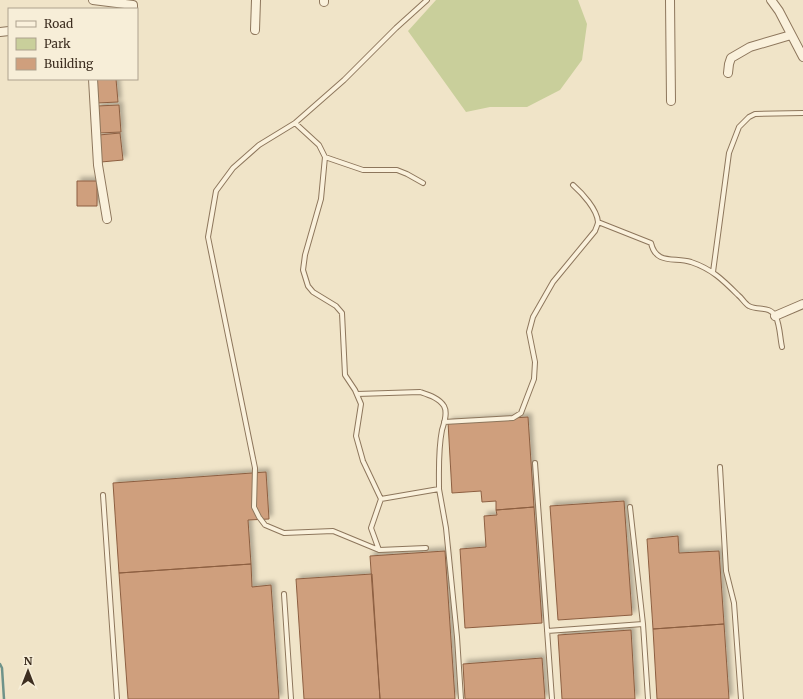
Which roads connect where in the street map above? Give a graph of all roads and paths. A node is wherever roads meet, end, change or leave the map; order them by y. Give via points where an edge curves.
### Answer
1 (93, 0) edge
2 (256, 0) edge
3 (427, 0) edge
4 (670, 0) edge
5 (771, 0) edge
6 (111, 1) edge
7 (100, 8) edge
8 (133, 8) edge
9 (255, 30) dead end
10 (791, 35) junction
11 (803, 57) edge
12 (728, 73) dead end
13 (93, 80) edge
14 (671, 101) dead end
15 (803, 113) edge
16 (295, 123) junction
17 (325, 157) junction
18 (423, 183) dead end
19 (573, 185) dead end
20 (107, 219) dead end
21 (598, 222) junction
22 (713, 272) junction
23 (803, 304) edge
24 (775, 316) junction
25 (782, 347) dead end
26 (357, 394) junction
27 (444, 422) junction
28 (535, 463) dead end
29 (720, 466) dead end
30 (439, 489) junction
31 (103, 495) dead end
32 (381, 499) junction
33 (630, 507) dead end
34 (426, 548) dead end
35 (379, 550) junction
36 (284, 594) dead end
37 (643, 624) junction
38 (547, 631) junction
39 (117, 699) edge
40 (291, 699) edge
41 (461, 699) edge
42 (552, 699) edge
43 (648, 699) edge
44 (741, 699) edge

1 - 6 street
2 - 9 street
3 - 16 lane
4 - 14 street
5 - 10 street
6 - 7 street
6 - 8 street via 132,5
10 - 11 street
10 - 12 street via 750,47 731,58
13 - 20 street via 98,165
15 - 22 lane via 755,114 739,127 729,153
16 - 17 lane via 319,145
16 - 35 lane via 259,145 233,168 216,190 208,237 255,468 254,507 265,525 284,533 333,531
17 - 18 lane via 363,170 397,170
17 - 26 lane via 321,199 302,270 312,292 336,306 342,313 345,375
19 - 21 lane via 595,212
21 - 22 lane via 651,243 653,251 661,258 689,262
21 - 27 lane via 595,231 553,282 533,317 529,332 535,362 534,379 521,413 513,418
22 - 24 lane via 747,305 770,310
23 - 24 street
24 - 25 lane
26 - 27 lane via 420,392 430,395 440,400 444,406
26 - 32 lane via 361,404 356,436 363,461
27 - 30 lane via 440,444
28 - 38 lane
29 - 44 lane via 726,571 734,603
30 - 32 lane
30 - 41 lane via 446,528
31 - 39 lane
32 - 35 lane via 371,528
33 - 37 lane
34 - 35 lane
36 - 40 lane
37 - 38 lane
37 - 43 lane
38 - 42 lane

